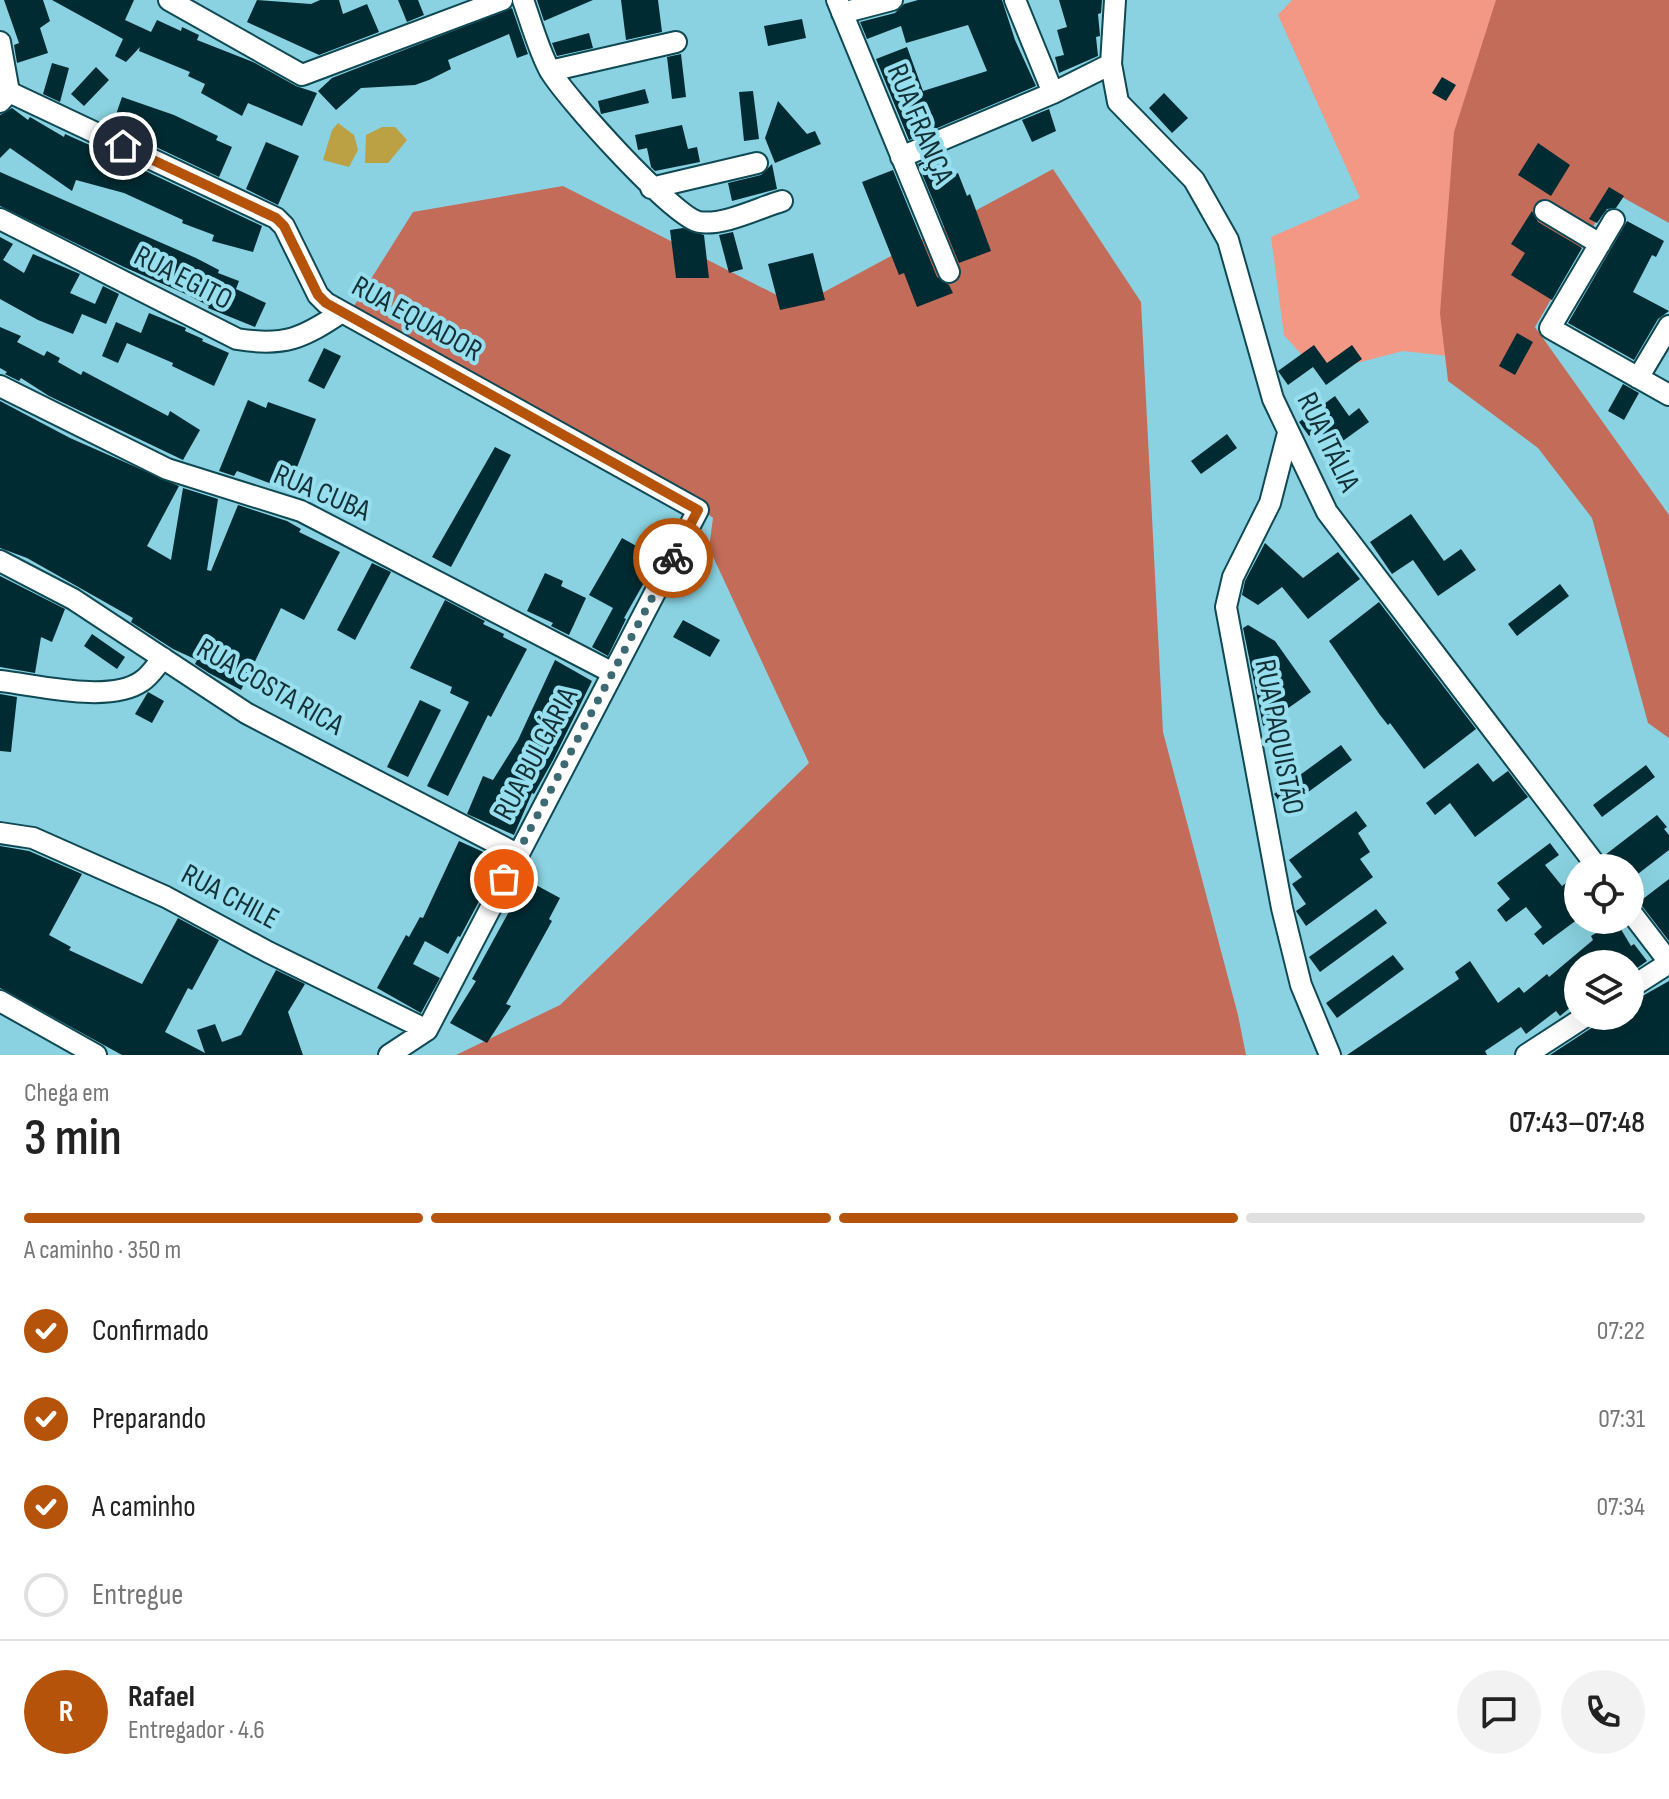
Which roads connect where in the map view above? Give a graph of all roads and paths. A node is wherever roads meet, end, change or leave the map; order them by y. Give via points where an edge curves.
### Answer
1 (169, 0) edge
2 (502, 0) edge
3 (523, 0) edge
4 (892, 0) edge
5 (1015, 0) edge
6 (1115, 0) edge
7 (839, 7) edge
8 (0, 42) edge
9 (676, 42) dead end
10 (1111, 64) junction
11 (550, 71) junction
12 (1053, 93) junction
13 (5, 97) edge
14 (901, 157) junction
15 (757, 163) dead end
16 (651, 188) junction
17 (782, 201) dead end
18 (1545, 211) dead end
19 (0, 219) edge
20 (1614, 220) dead end
21 (1600, 244) junction
22 (949, 272) dead end
23 (342, 312) junction
24 (1669, 326) edge
25 (1638, 378) junction
26 (0, 386) edge
27 (1669, 395) edge
28 (1288, 433) junction
29 (698, 510) joint
30 (0, 561) edge
31 (163, 658) junction
32 (613, 673) junction
33 (0, 681) edge
34 (0, 833) edge
35 (517, 854) junction
36 (1587, 854) edge
37 (1644, 930) edge
38 (1669, 963) edge
39 (1644, 979) edge
40 (0, 1001) edge
41 (427, 1030) junction
42 (1564, 1030) edge
43 (96, 1055) edge
44 (389, 1055) edge
45 (1330, 1055) edge
46 (1526, 1055) edge

1 - 2 street via 302,75
3 - 11 street
4 - 7 street
5 - 12 street
6 - 10 street, RUA ITÁLIA
7 - 14 street, RUA FRANÇA
8 - 13 street
9 - 11 street
10 - 12 street
10 - 28 street, RUA ITÁLIA via 1118,102 1194,180 1228,240 1273,399
11 - 16 street
12 - 14 street
13 - 23 street, RUA EQUADOR via 276,218 318,295
14 - 22 street, RUA FRANÇA
15 - 16 street
16 - 17 street via 680,214 702,222
18 - 21 street
19 - 23 street, RUA EGITO via 237,339 268,343 302,337
20 - 21 street
21 - 25 street via 1550,328
23 - 29 street, RUA EQUADOR
24 - 25 street
25 - 27 street
26 - 32 street, RUA CUBA via 167,469 301,511
28 - 36 street, RUA ITÁLIA via 1327,512
28 - 45 street, RUA PAQUISTÃO via 1270,503 1233,577 1226,607 1282,908 1301,985
29 - 32 street, RUA BULGÁRIA
30 - 31 street, RUA COSTA RICA via 73,599
31 - 33 street via 143,681 126,689 95,692
31 - 35 street, RUA COSTA RICA via 246,713
32 - 35 street, RUA BULGÁRIA
34 - 41 street, RUA CHILE via 33,838 166,897
35 - 41 street, RUA BULGÁRIA
37 - 38 street
38 - 39 street
40 - 43 street
41 - 44 street, RUA BULGÁRIA
42 - 46 street

